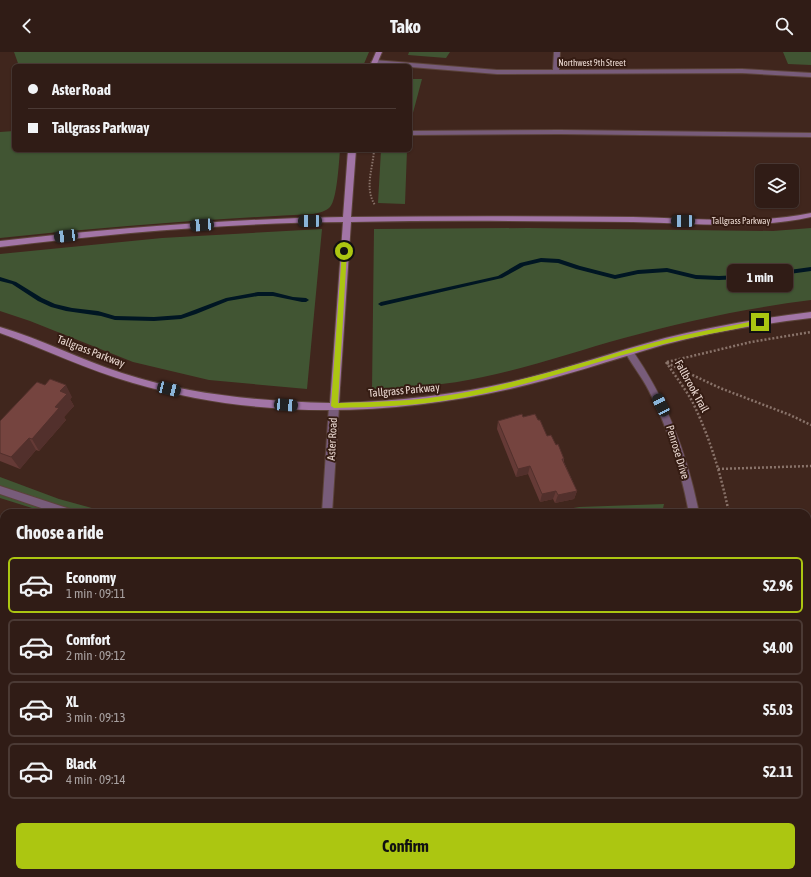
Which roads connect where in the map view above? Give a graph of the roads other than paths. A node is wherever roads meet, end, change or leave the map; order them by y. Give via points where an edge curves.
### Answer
1 (379, 52) edge
2 (558, 52) edge
3 (373, 64) edge
4 (412, 67) edge
5 (556, 72) junction
6 (811, 75) edge
7 (412, 133) edge
8 (811, 135) edge
9 (352, 152) edge
10 (811, 215) edge
11 (346, 220) junction
12 (0, 244) edge
13 (811, 315) edge
14 (0, 330) edge
15 (629, 352) junction
16 (334, 406) junction
17 (0, 490) edge
18 (57, 509) edge
19 (327, 509) edge
20 (693, 509) edge

1 - 3 street
2 - 5 street
4 - 5 street, Northwest 9th Street via 497,72
5 - 6 street, Northwest 9th Street via 742,71
7 - 8 street via 626,132
9 - 11 street, Aster Road
10 - 11 street, Tallgrass Parkway via 752,222
11 - 12 street, Tallgrass Parkway via 217,224
11 - 16 street, Aster Road
13 - 15 street, Tallgrass Parkway via 718,330
14 - 16 street, Tallgrass Parkway via 112,373 182,392 259,403
15 - 16 street, Tallgrass Parkway via 529,381 454,397 380,405
15 - 20 street, Penrose Drive via 656,394 666,416 683,464
16 - 19 street, Aster Road
17 - 18 street

